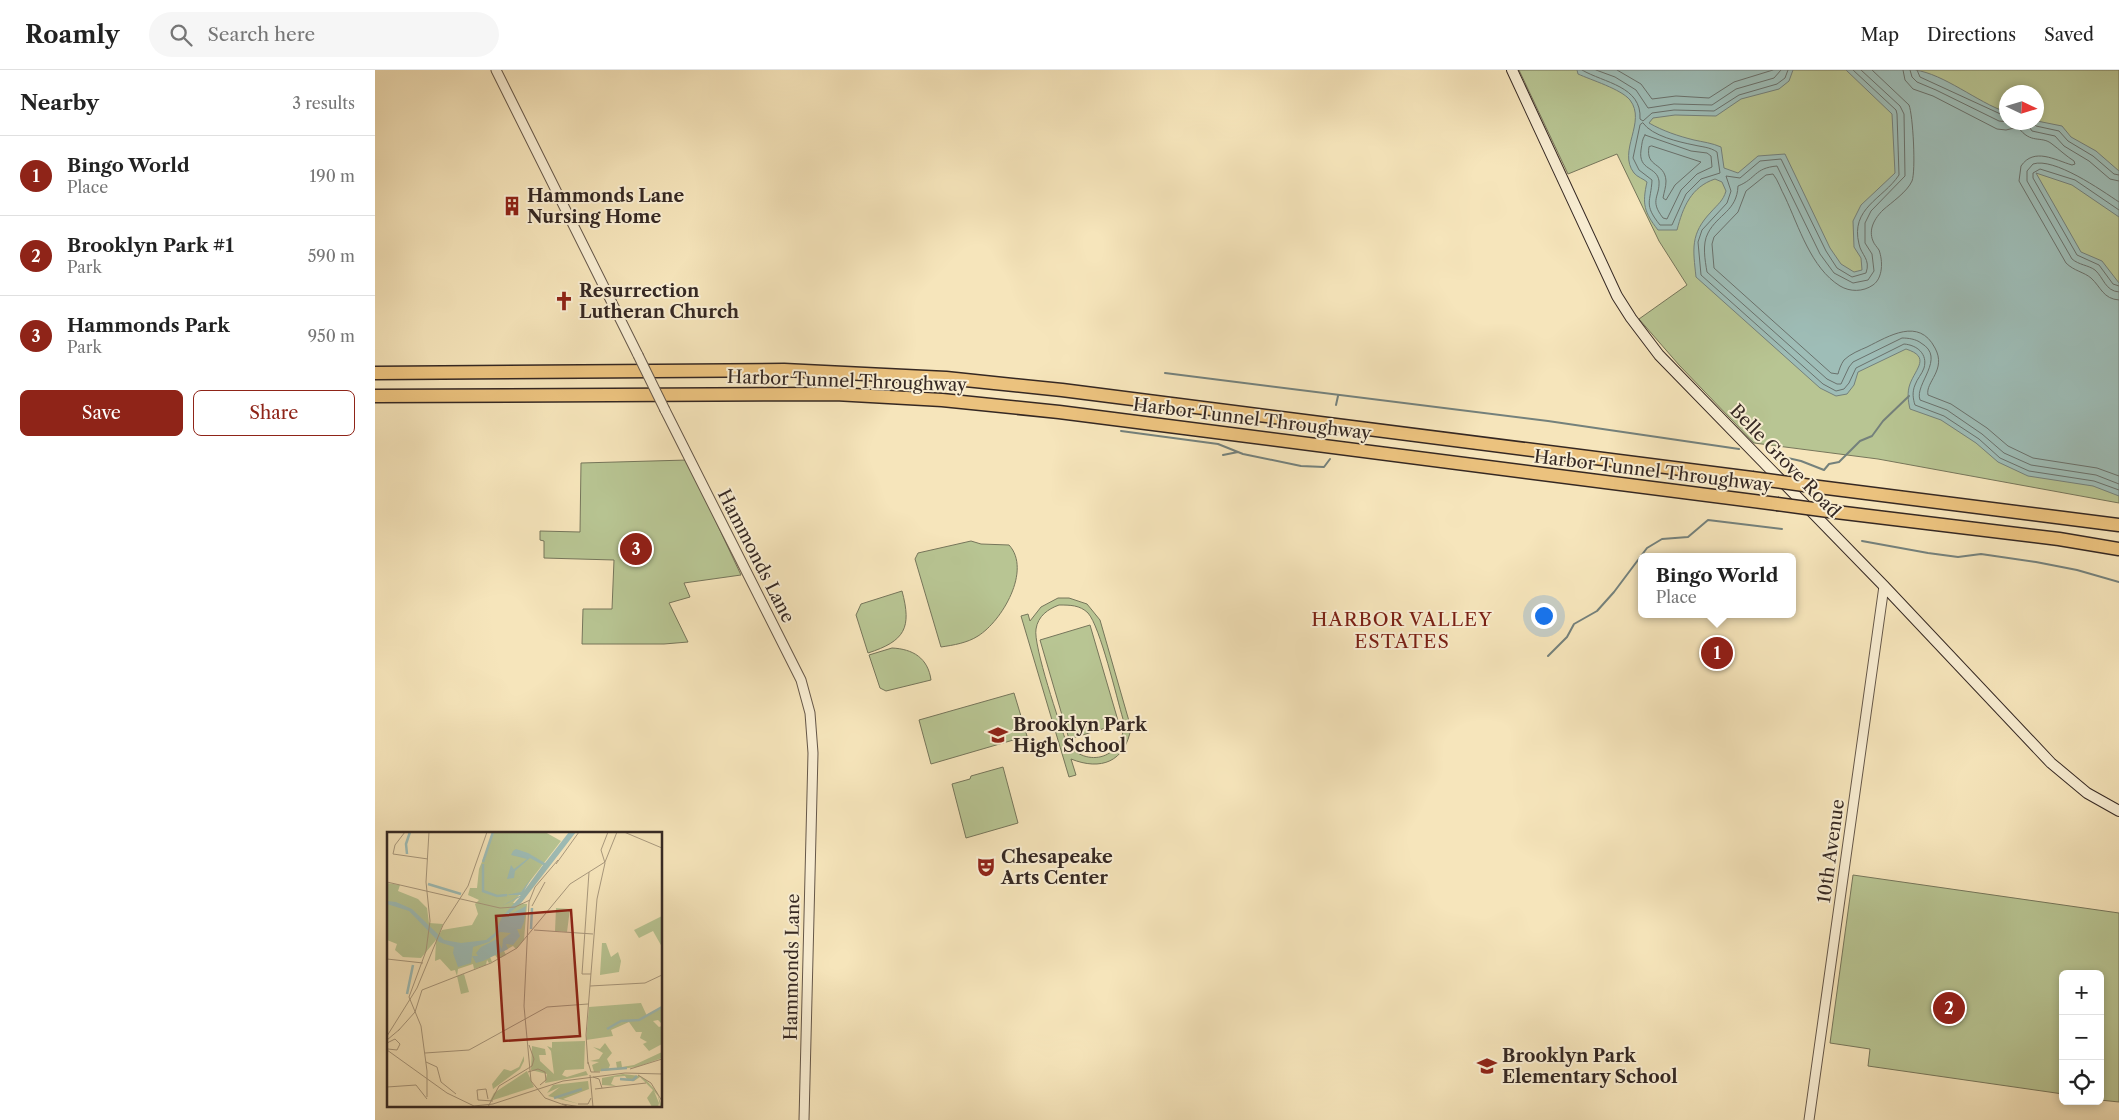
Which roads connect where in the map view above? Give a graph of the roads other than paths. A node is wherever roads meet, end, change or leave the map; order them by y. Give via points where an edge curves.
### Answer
1 (495, 70) edge
2 (1512, 70) edge
3 (375, 366) edge
4 (425, 373) junction
5 (375, 374) edge
6 (588, 394) junction
7 (375, 396) edge
8 (375, 404) edge
9 (2119, 524) edge
10 (2119, 550) edge
11 (1884, 586) junction
12 (2119, 811) edge
13 (806, 1120) edge
14 (1809, 1120) edge

1 - 13 street, Hammonds Lane, bridge via 801,680 810,713 813,753
2 - 11 main road, Belle Grove Road via 1602,265 1631,318 1659,355
3 - 4 highway
4 - 5 highway, Harbor Tunnel Throughway
4 - 9 highway, Harbor Tunnel Throughway, bridge via 784,370 946,378
6 - 7 highway, Harbor Tunnel Throughway
6 - 8 highway
6 - 10 highway, Harbor Tunnel Throughway, bridge via 835,394 942,400 2059,539
11 - 12 main road, Belle Grove Road via 2051,763 2087,793
11 - 14 street, 10th Avenue

